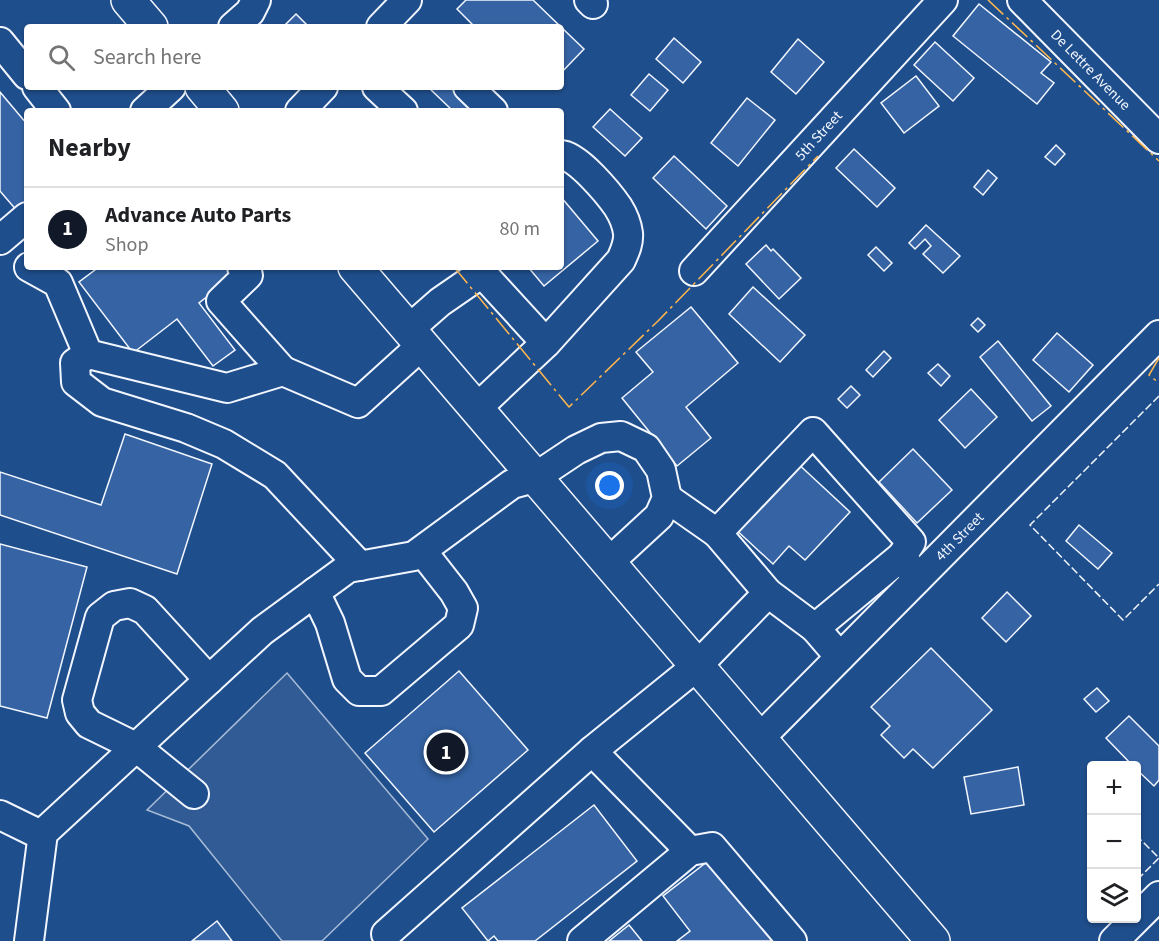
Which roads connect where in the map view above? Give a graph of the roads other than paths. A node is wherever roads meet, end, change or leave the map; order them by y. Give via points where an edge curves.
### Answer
1 (128, 0) edge
2 (256, 0) edge
3 (943, 0) edge
4 (1022, 0) edge
5 (148, 24) edge
6 (236, 24) edge
7 (0, 42) edge
8 (24, 71) edge
9 (39, 90) edge
10 (168, 90) edge
11 (204, 90) edge
12 (320, 90) edge
13 (380, 90) edge
14 (471, 90) edge
15 (54, 108) edge
16 (148, 108) edge
17 (220, 108) edge
18 (303, 108) edge
19 (400, 108) edge
20 (490, 108) edge
21 (1159, 139) edge
22 (564, 155) edge
23 (24, 220) edge
24 (0, 240) edge
25 (0, 251) edge
26 (24, 262) edge
27 (40, 270) edge
28 (358, 270) edge
29 (481, 270) edge
30 (245, 271) edge
31 (694, 271) dead end
32 (1159, 335) edge
33 (415, 338) junction
34 (546, 343) junction
35 (88, 354) junction
36 (283, 371) junction
37 (476, 409) junction
38 (534, 478) junction
39 (667, 498) junction
40 (717, 533) junction
41 (422, 551) junction
42 (608, 563) junction
43 (360, 566) junction
44 (910, 567) junction
45 (315, 592) junction
46 (768, 593) junction
47 (815, 628) junction
48 (840, 657) junction
49 (697, 666) junction
50 (209, 680) junction
51 (759, 739) junction
52 (136, 747) junction
53 (592, 751) junction
54 (194, 794) dead end
55 (0, 815) edge
56 (41, 835) junction
57 (690, 851) junction
58 (1159, 896) edge
59 (386, 934) dead end
60 (28, 941) edge
61 (582, 941) edge
62 (792, 941) edge
63 (933, 941) edge
64 (1114, 941) edge

1 - 5 main road
2 - 6 street
3 - 31 street, 5th Street
4 - 21 street, De Lettre Avenue
7 - 8 street
9 - 15 street
10 - 16 street
11 - 17 main road
12 - 18 street
13 - 19 street
14 - 20 street
22 - 34 street via 578,162 618,208 626,222 627,248 621,260
23 - 24 street
25 - 26 street
27 - 35 street via 58,283
28 - 33 main road
29 - 33 street via 440,302
29 - 34 street
30 - 36 street via 221,301
32 - 44 street, 4th Street
33 - 36 street via 358,403
33 - 37 main road
34 - 37 street
35 - 36 street via 227,388
35 - 43 street via 75,363 76,382 102,402 196,432 275,475
37 - 38 main road
38 - 39 street via 576,450 601,438 621,436 646,448 661,470
38 - 41 street via 512,484
38 - 42 main road
39 - 40 street
39 - 42 street via 659,516
40 - 44 street via 813,432 911,542
40 - 46 street
41 - 43 street
41 - 45 street via 454,592 462,608 459,625 381,691 359,691 347,679 330,623
42 - 49 main road
43 - 45 street via 348,568
44 - 47 street
44 - 48 street, 4th Street
45 - 50 street via 262,631
46 - 47 street
46 - 49 street
47 - 48 street
48 - 51 street, 4th Street
49 - 51 main road
49 - 53 street
50 - 52 street
50 - 52 street via 146,610 130,603 114,606 100,617 77,700 80,713 89,724
51 - 63 main road
52 - 54 street
52 - 56 street
53 - 57 street
53 - 59 street
55 - 56 street
56 - 60 street
57 - 61 street
57 - 62 street via 712,847
58 - 64 street

